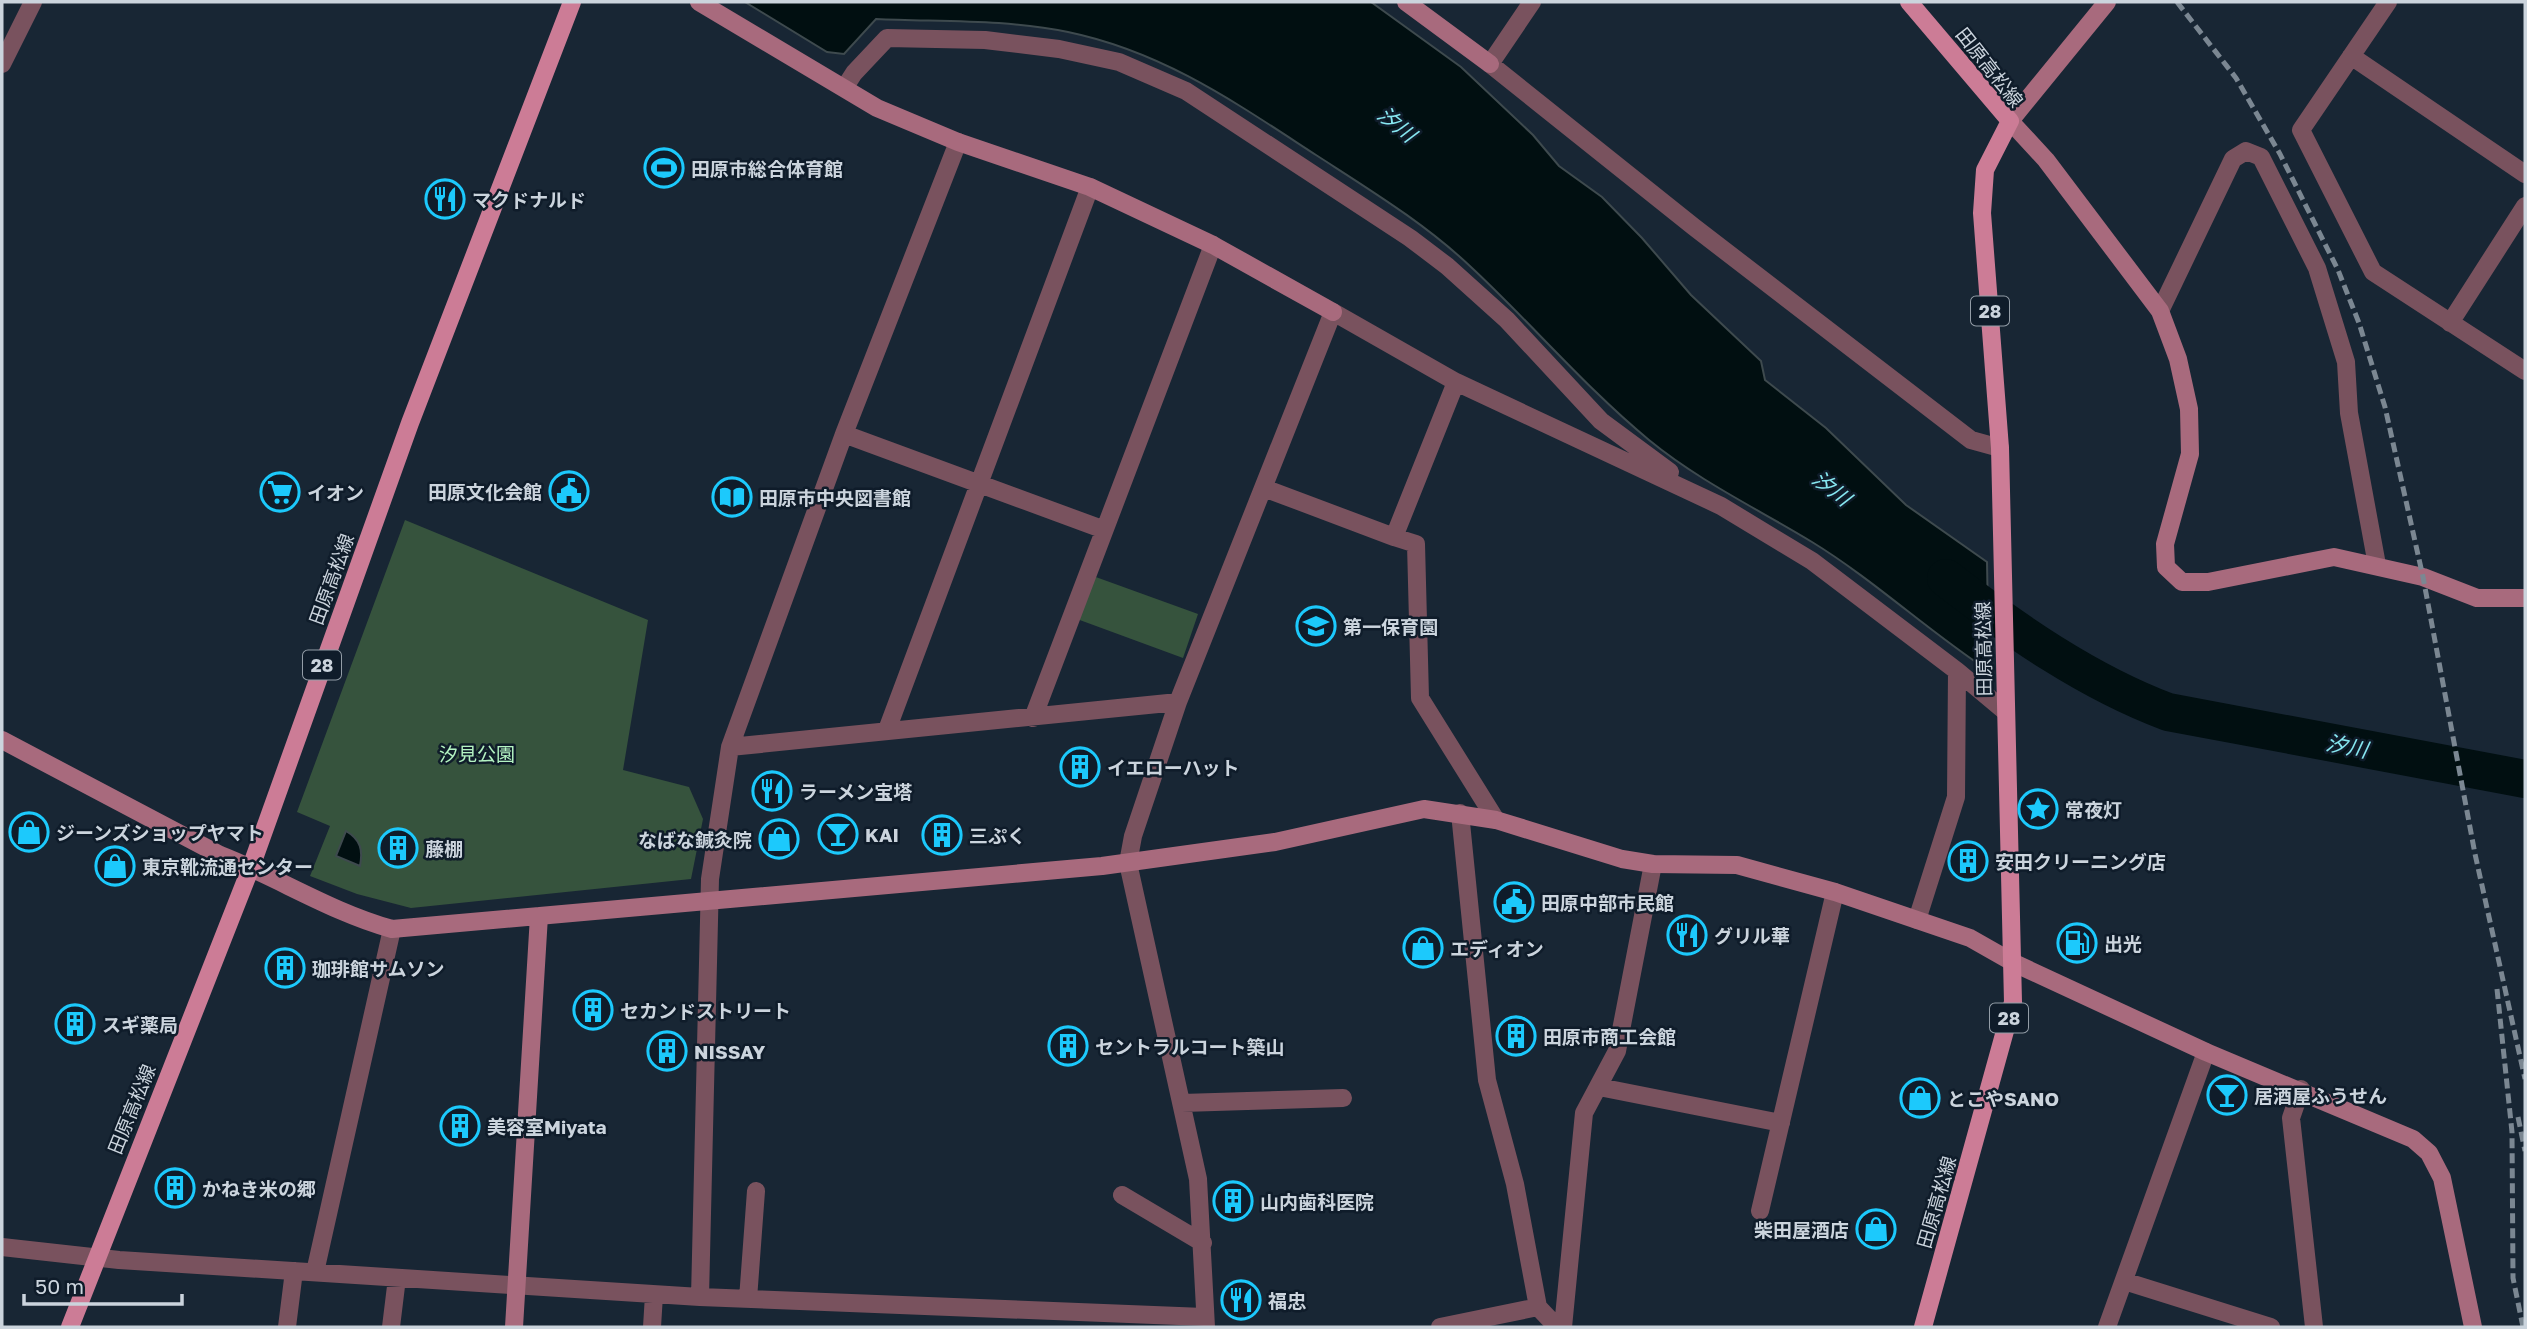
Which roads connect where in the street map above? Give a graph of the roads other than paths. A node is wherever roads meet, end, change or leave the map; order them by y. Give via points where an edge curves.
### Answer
1 (33, 2) edge
2 (572, 2) edge
3 (699, 2) edge
4 (1406, 2) edge
5 (1532, 2) edge
6 (1909, 2) edge
7 (2107, 2) edge
8 (2388, 2) edge
9 (2351, 56) junction
10 (2, 64) edge
11 (1490, 64) junction
12 (845, 87) junction
13 (2010, 121) junction
14 (958, 142) junction
15 (2525, 174) edge
16 (1090, 187) junction
17 (2525, 206) edge
18 (1213, 245) junction
19 (2160, 311) junction
20 (1333, 312) junction
21 (2450, 323) junction
22 (2525, 371) edge
23 (1456, 382) junction
24 (844, 434) junction
25 (2000, 448) junction
26 (978, 483) junction
27 (1264, 488) junction
28 (1721, 506) junction
29 (1102, 529) junction
30 (1394, 537) junction
31 (2377, 565) junction
32 (2525, 598) edge
33 (1957, 671) junction
34 (1178, 702) junction
35 (2005, 705) junction
36 (1033, 718) junction
37 (887, 730) junction
38 (2, 740) edge
39 (730, 747) junction
40 (1460, 813) junction
41 (1496, 820) junction
42 (1128, 863) junction
43 (1653, 864) junction
44 (251, 867) junction
45 (1835, 892) junction
46 (709, 901) junction
47 (539, 916) junction
48 (1917, 920) junction
49 (392, 929) junction
50 (2014, 963) junction
51 (2206, 1052) junction
52 (1599, 1087) junction
53 (2301, 1089) junction
54 (1343, 1098) dead end
55 (1182, 1103) junction
56 (1781, 1123) junction
57 (756, 1191) dead end
58 (1122, 1195) dead end
59 (1760, 1211) dead end
60 (1203, 1243) junction
61 (2, 1247) edge
62 (95, 1258) junction
63 (295, 1271) junction
64 (315, 1272) junction
65 (397, 1278) junction
66 (2123, 1281) junction
67 (514, 1286) junction
68 (654, 1295) junction
69 (700, 1297) junction
70 (748, 1299) junction
71 (1538, 1307) junction
72 (1205, 1322) edge
73 (70, 1327) edge
74 (287, 1327) edge
75 (391, 1327) edge
76 (514, 1327) edge
77 (652, 1327) edge
78 (1440, 1327) edge
79 (1557, 1327) edge
80 (1563, 1327) edge
81 (1923, 1327) edge
82 (2107, 1327) edge
83 (2271, 1327) edge
84 (2314, 1327) edge
85 (2473, 1327) edge

1 - 10 street
2 - 44 main road, 田原高松線 / 28 via 410,423
3 - 12 street
4 - 11 street
5 - 11 street
6 - 13 main road, 田原高松線
7 - 13 street
8 - 9 street
9 - 15 street
9 - 21 street via 2301,130 2373,272
11 - 25 street via 1970,440
12 - 14 street via 877,108
12 - 28 street via 887,38 985,40 1059,49 1119,62 1186,91 1447,266 1507,320 1601,421
13 - 19 street via 2046,160
13 - 25 main road, 田原高松線 / 28 via 1985,170 1982,212
14 - 16 street
14 - 24 street
16 - 18 street
16 - 26 street
17 - 21 street
18 - 20 street
18 - 29 street
19 - 31 street via 2178,359 2189,409 2190,454 2165,544 2166,567 2182,582 2208,582 2334,557
19 - 31 street via 2234,159 2246,151 2261,157 2317,268 2346,362 2349,413
20 - 23 street
20 - 27 street
21 - 22 street
23 - 28 street
23 - 30 street
24 - 26 street
24 - 39 street
25 - 35 main road, 田原高松線 / 28
26 - 29 street
26 - 37 street
27 - 30 street
27 - 34 street
28 - 33 street via 1812,561
29 - 36 street
30 - 41 street via 1416,544 1420,698
31 - 32 street via 2477,598
33 - 35 street
33 - 48 street via 1956,797
34 - 36 street
34 - 42 street
35 - 50 main road, 田原高松線 / 28
36 - 37 street
37 - 39 street
38 - 44 street
39 - 46 street
40 - 41 street
40 - 42 street via 1424,809 1275,842
40 - 71 street via 1487,1080 1515,1184
41 - 43 street via 1622,859
42 - 46 street
42 - 55 street
43 - 45 street via 1737,864
43 - 52 street via 1617,1051
44 - 49 street via 334,909
44 - 62 main road, 田原高松線 / 28
45 - 48 street
45 - 56 street
46 - 47 street
46 - 69 street
47 - 49 street
47 - 67 street
48 - 50 street via 1970,938
49 - 64 street
50 - 51 street
50 - 81 main road, 田原高松線 / 28 via 2013,1002
51 - 53 street
51 - 66 street
52 - 56 street
52 - 80 street via 1584,1113
53 - 84 street via 2291,1118
53 - 85 street via 2413,1139 2429,1153 2442,1178
54 - 55 street
55 - 60 street via 1198,1179
56 - 59 street
57 - 70 street
58 - 60 street
60 - 72 street
61 - 62 street
62 - 63 street
62 - 73 main road, 田原高松線 / 28
63 - 64 street
63 - 74 street
64 - 65 street
65 - 67 street
65 - 75 street
66 - 82 street
66 - 83 street
67 - 68 street
67 - 76 street
68 - 69 street
68 - 77 street
69 - 70 street
70 - 72 street
71 - 78 street
71 - 79 street

